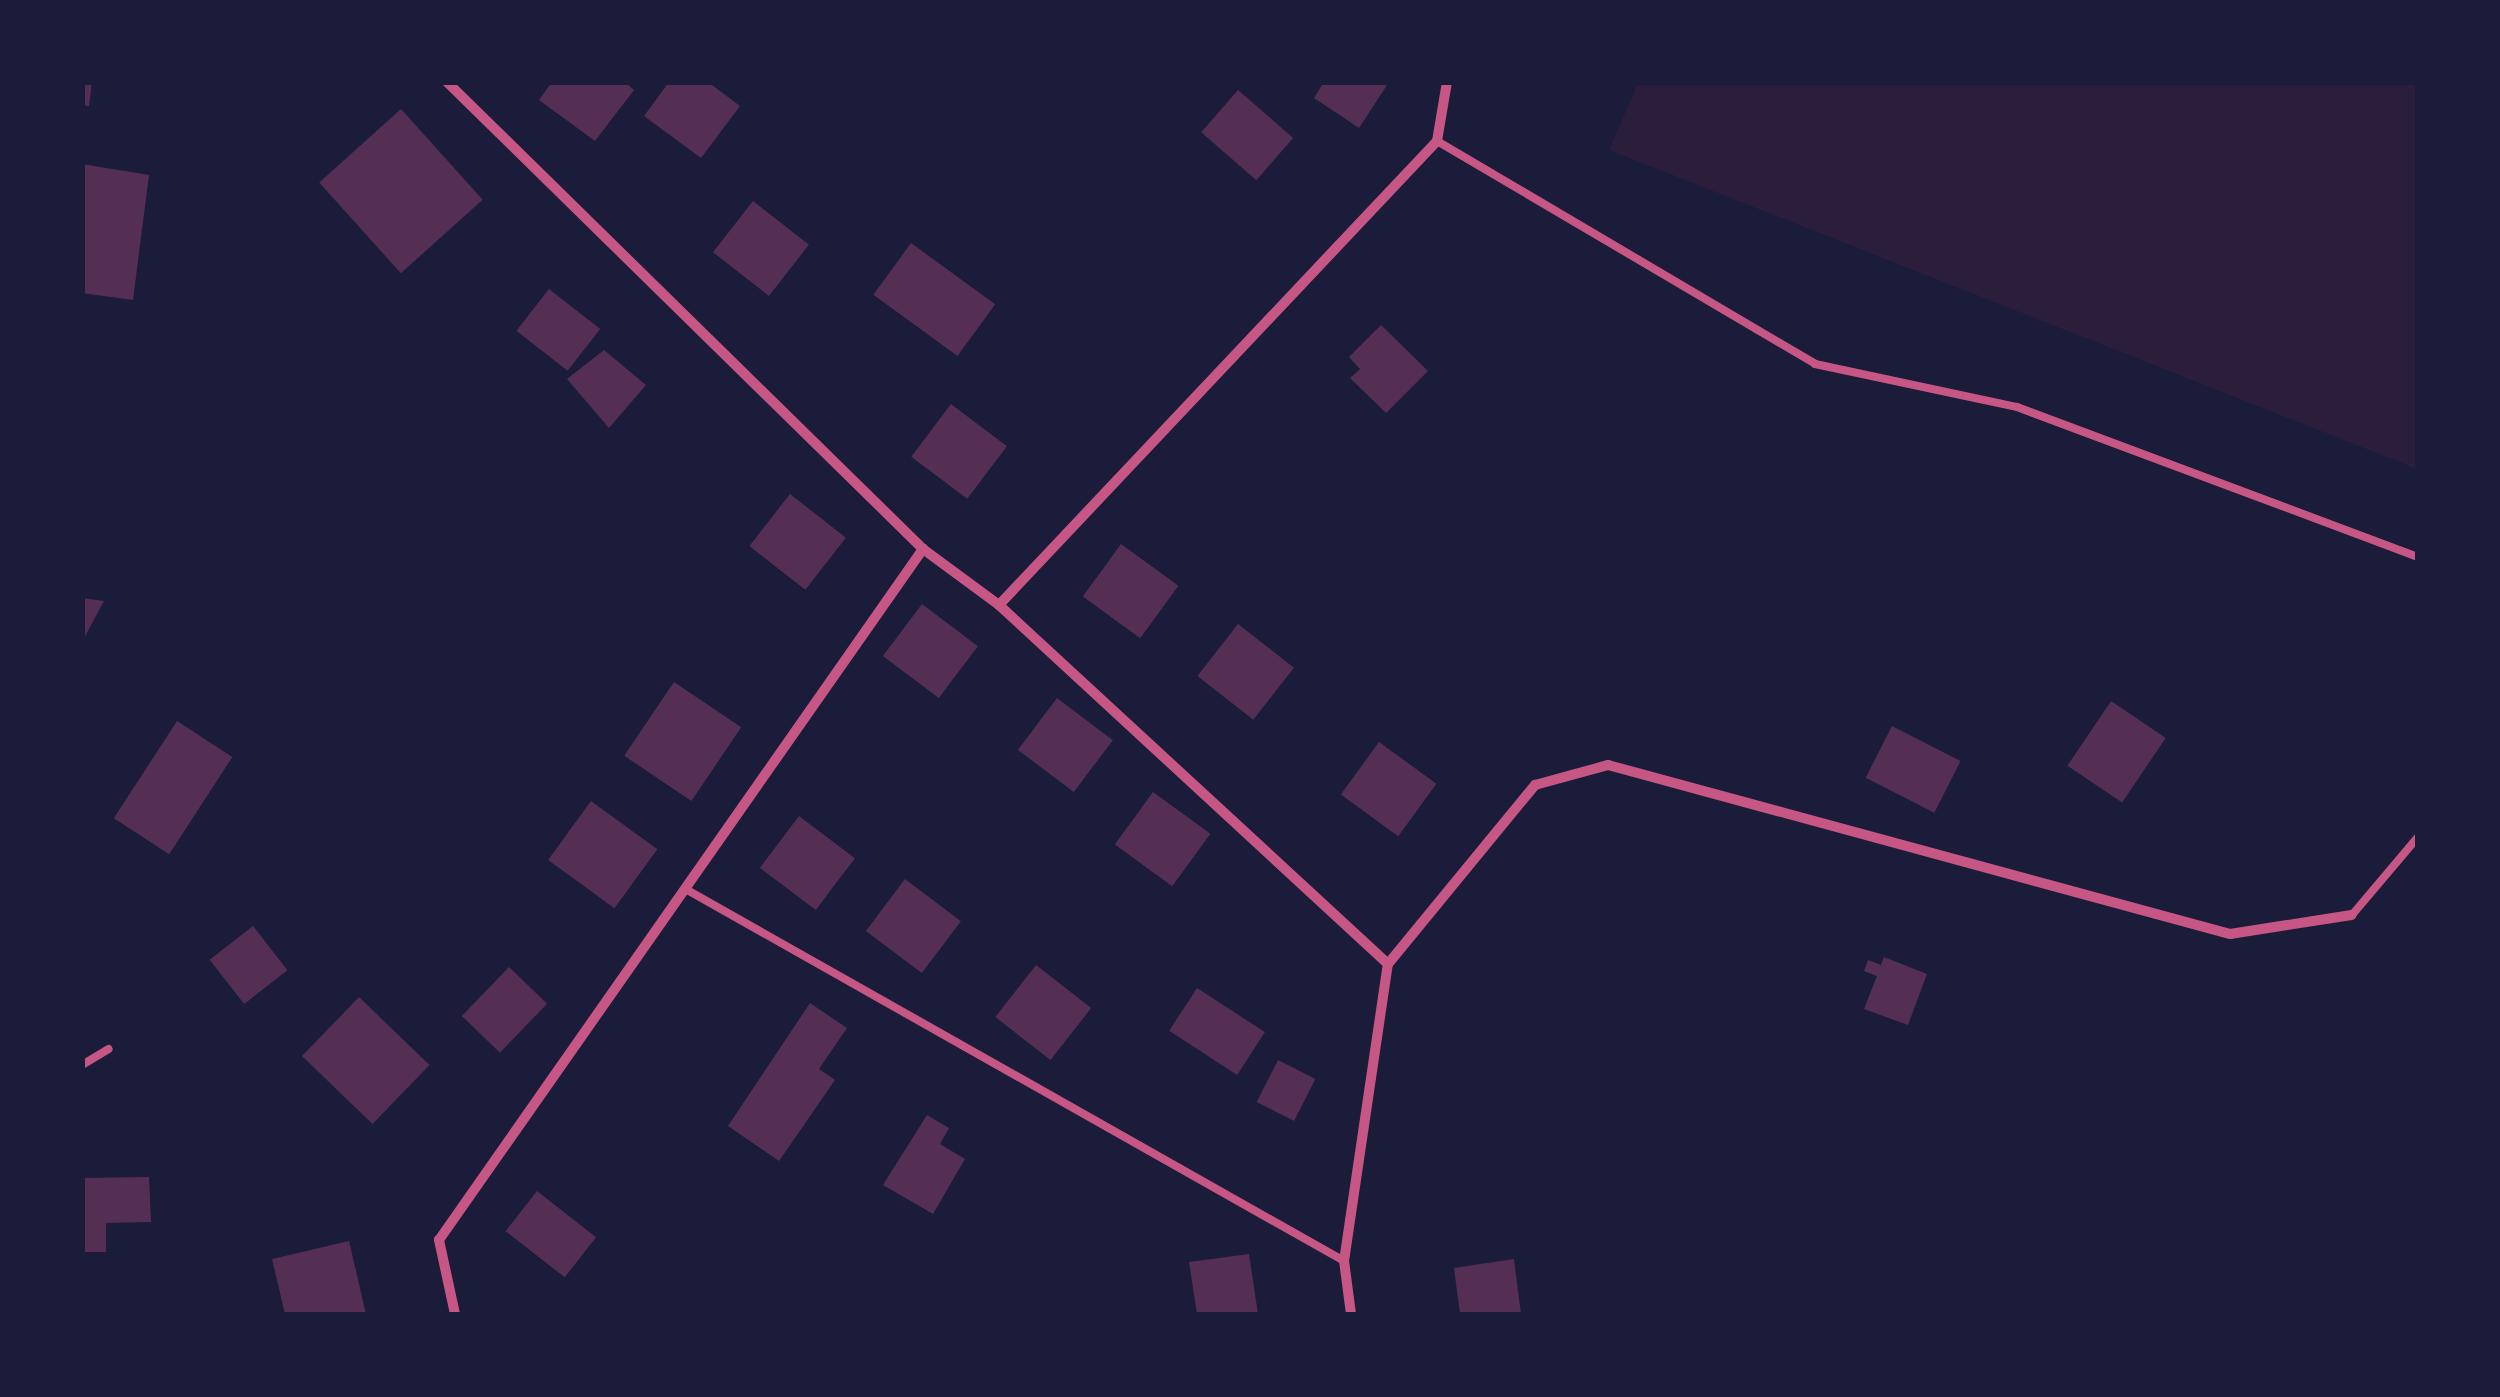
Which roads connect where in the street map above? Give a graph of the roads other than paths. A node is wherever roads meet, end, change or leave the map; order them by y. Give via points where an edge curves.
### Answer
1 (448, 82) edge
2 (1446, 82) edge
3 (1436, 141) junction
4 (922, 549) junction
5 (2418, 557) edge
6 (1000, 606) junction
7 (2418, 837) edge
8 (688, 892) junction
9 (2352, 915) joint
10 (1388, 964) junction
11 (110, 1049) dead end
12 (82, 1064) edge
13 (1344, 1261) junction
14 (456, 1314) edge
15 (1351, 1314) edge

1 - 4 street
2 - 3 street
3 - 5 lane via 1815,364 2017,407
3 - 6 street
4 - 6 street
4 - 8 street
6 - 10 street
7 - 9 lane
8 - 13 lane
8 - 14 street via 438,1240
9 - 10 street via 2230,934 1608,765 1536,786
10 - 13 street
11 - 12 lane
13 - 15 street

